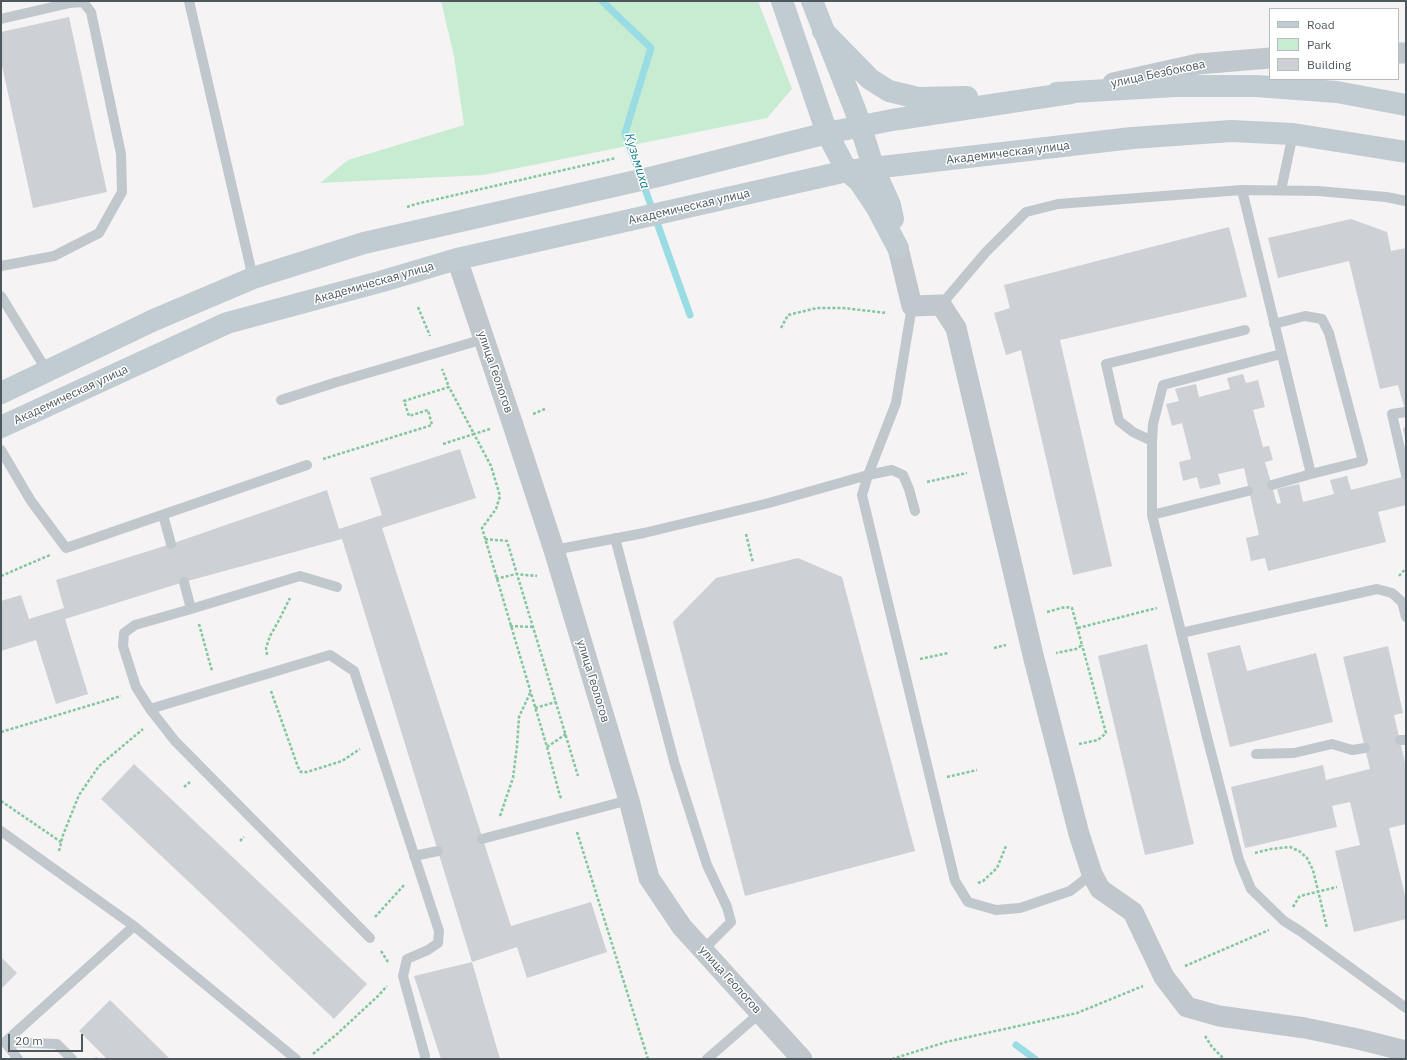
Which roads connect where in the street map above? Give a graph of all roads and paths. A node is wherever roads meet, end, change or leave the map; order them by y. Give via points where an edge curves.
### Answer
1 (189, 1) edge
2 (782, 1) edge
3 (812, 1) edge
4 (1, 19) edge
5 (824, 31) junction
6 (1269, 58) edge
7 (1071, 93) junction
8 (1406, 105) edge
9 (860, 127) junction
10 (827, 133) junction
11 (1293, 134) junction
12 (1406, 152) edge
13 (874, 168) junction
14 (847, 171) junction
15 (1242, 190) junction
16 (1281, 190) junction
17 (1406, 201) edge
18 (898, 248) junction
19 (457, 259) junction
20 (1, 266) edge
21 (253, 278) junction
22 (1, 296) edge
23 (941, 305) junction
24 (912, 306) junction
25 (887, 313) dead end
26 (1274, 324) junction
27 (781, 328) dead end
28 (1245, 330) dead end
29 (484, 339) junction
30 (1281, 354) junction
31 (47, 371) junction
32 (449, 388) dead end
33 (441, 390) dead end
34 (1, 392) edge
35 (282, 400) dead end
36 (1405, 412) dead end
37 (1, 428) edge
38 (474, 434) junction
39 (1152, 441) junction
40 (443, 444) dead end
41 (1, 450) edge
42 (306, 465) joint
43 (989, 467) junction
44 (1310, 474) junction
45 (1406, 474) edge
46 (868, 475) junction
47 (927, 482) dead end
48 (1272, 484) dead end
49 (1248, 491) dead end
50 (915, 511) dead end
51 (1152, 514) junction
52 (163, 516) junction
53 (746, 534) dead end
54 (615, 538) junction
55 (485, 539) junction
56 (171, 544) dead end
57 (66, 548) junction
58 (554, 550) junction
59 (753, 563) dead end
60 (516, 574) junction
61 (1, 576) edge
62 (544, 577) dead end
63 (496, 580) junction
64 (184, 582) dead end
65 (337, 587) dead end
66 (1174, 604) junction
67 (193, 608) junction
68 (1044, 612) dead end
69 (1406, 617) edge
70 (278, 622) dead end
71 (510, 626) junction
72 (533, 626) junction
73 (1078, 628) junction
74 (1181, 633) junction
75 (1006, 645) dead end
76 (1082, 645) junction
77 (994, 648) dead end
78 (948, 652) dead end
79 (1054, 653) dead end
80 (902, 663) junction
81 (272, 673) junction
82 (269, 685) dead end
83 (217, 689) junction
84 (139, 691) junction
85 (530, 693) junction
86 (556, 702) junction
87 (535, 708) junction
88 (153, 713) junction
89 (1, 732) edge
90 (566, 734) junction
91 (376, 739) junction
92 (1076, 745) dead end
93 (547, 747) junction
94 (1365, 748) dead end
95 (1256, 754) dead end
96 (977, 770) dead end
97 (578, 776) dead end
98 (931, 781) junction
99 (629, 800) junction
100 (1, 801) edge
101 (571, 815) junction
102 (1, 831) edge
103 (493, 836) junction
104 (482, 839) dead end
105 (61, 842) junction
106 (1006, 846) dead end
107 (438, 851) dead end
108 (414, 856) junction
109 (1239, 857) junction
110 (418, 868) junction
111 (54, 869) junction
112 (1092, 874) junction
113 (1337, 887) dead end
114 (960, 889) junction
115 (1318, 891) junction
116 (1284, 921) junction
117 (134, 926) junction
118 (1275, 928) dead end
119 (363, 930) junction
120 (370, 938) dead end
121 (703, 950) junction
122 (1333, 955) junction
123 (1164, 977) junction
124 (378, 996) dead end
125 (1406, 1008) edge
126 (760, 1013) junction
127 (2, 1043) edge
128 (1406, 1051) edge
129 (425, 1056) dead end
130 (18, 1059) edge
131 (72, 1059) edge
132 (296, 1059) edge
133 (307, 1059) edge
134 (648, 1059) edge
135 (707, 1059) edge
136 (802, 1059) edge
137 (892, 1059) edge

1 - 21 lane
2 - 10 main road
3 - 5 main road
4 - 20 lane via 70,3 83,2 91,12 121,154 122,192 100,233 54,256
5 - 7 main road via 870,79 889,91 918,98
5 - 9 main road
6 - 7 street, улица Безбокова via 1198,64
7 - 8 main road via 1176,86 1256,86 1337,92
7 - 9 main road
9 - 10 main road
9 - 13 main road
10 - 14 main road
10 - 21 main road via 658,176 364,243
11 - 12 main road, Академическая улица
11 - 13 main road, Академическая улица via 1231,131 1132,138
11 - 16 lane
13 - 14 main road, Академическая улица
13 - 18 main road via 890,204
14 - 18 main road via 859,180
14 - 19 main road, Академическая улица
15 - 16 lane
15 - 23 lane via 1058,204 1026,212 986,252
15 - 26 lane
16 - 17 lane via 1325,191
18 - 24 street
19 - 29 street, улица Геологов
19 - 37 main road, Академическая улица via 227,323
21 - 31 main road via 154,320
22 - 31 lane
23 - 24 street
23 - 43 street via 956,328
24 - 46 lane via 896,403
25 - 27 path via 817,308 788,315
26 - 30 lane
26 - 44 lane via 1305,316 1322,319 1329,333 1363,461
28 - 39 lane via 1106,364 1120,421 1133,432
29 - 35 lane
29 - 58 street, улица Геологов
30 - 39 lane via 1163,384 1153,424
30 - 44 lane
31 - 34 main road
32 - 38 path
33 - 42 path via 404,401 409,416 428,410 432,425
36 - 45 lane via 1392,414
38 - 40 path
38 - 55 path via 491,466 500,496 496,509 482,528
39 - 51 lane
41 - 57 lane via 31,501
42 - 52 lane
43 - 47 path
43 - 112 street via 1035,662 1079,834
44 - 48 lane
46 - 50 lane via 892,470 903,475
46 - 54 lane via 769,503
46 - 80 lane via 862,496
49 - 51 lane
51 - 66 lane
52 - 56 lane
52 - 57 lane
53 - 59 path
54 - 58 lane
54 - 121 lane via 674,765 706,865 727,907 731,922
55 - 60 path via 508,541
55 - 63 path
57 - 61 path
58 - 99 street, улица Геологов
60 - 62 path
60 - 63 path
60 - 72 path
63 - 71 path
64 - 67 lane
65 - 67 lane via 300,576
66 - 73 path
66 - 74 lane
67 - 83 path
67 - 84 lane via 135,625 124,633 123,646
68 - 73 path via 1072,608
69 - 74 lane via 1402,602 1392,593 1377,588
70 - 81 path via 266,648
71 - 72 path
71 - 85 path
72 - 86 path
73 - 76 path
74 - 109 lane
75 - 77 path
76 - 79 path via 1076,649
76 - 92 path via 1106,733 1098,740
78 - 80 path
80 - 98 lane
81 - 83 lane
81 - 91 lane via 330,655 354,671
82 - 91 path via 301,772 342,761
83 - 88 lane
84 - 88 lane
84 - 89 path
85 - 87 path
85 - 103 path via 519,717 513,778
86 - 87 path
86 - 90 path
87 - 93 path
88 - 105 path via 99,766 79,795
88 - 119 lane via 175,741
90 - 93 path
90 - 97 path
91 - 108 lane
93 - 101 path via 560,796
94 - 95 lane via 1352,750 1332,744 1294,753
96 - 98 path
98 - 114 lane via 955,881
99 - 101 lane
99 - 121 street, улица Геологов via 649,878 682,927
100 - 105 path
101 - 103 lane
101 - 134 path
102 - 111 lane
103 - 104 lane
105 - 111 path
106 - 114 path via 997,868 984,881
107 - 108 lane
108 - 110 lane
109 - 115 path via 1290,847 1307,858
109 - 116 lane via 1251,889
110 - 119 path
110 - 129 lane via 439,931 438,943 407,959 403,976
111 - 117 lane
112 - 114 lane via 1070,891 1020,908 996,910 968,902
112 - 123 street via 1100,889 1133,912
113 - 115 path
115 - 116 path via 1299,897
115 - 122 path
116 - 122 lane
117 - 127 lane
117 - 132 lane
118 - 123 path
119 - 120 lane
121 - 126 street, улица Геологов
122 - 125 lane
123 - 128 street via 1187,1007 1219,1016 1320,1031
123 - 137 path via 1077,1013 946,1042
124 - 133 path
126 - 135 lane
126 - 136 street, улица Геологов
127 - 130 lane
127 - 131 lane via 57,1044

